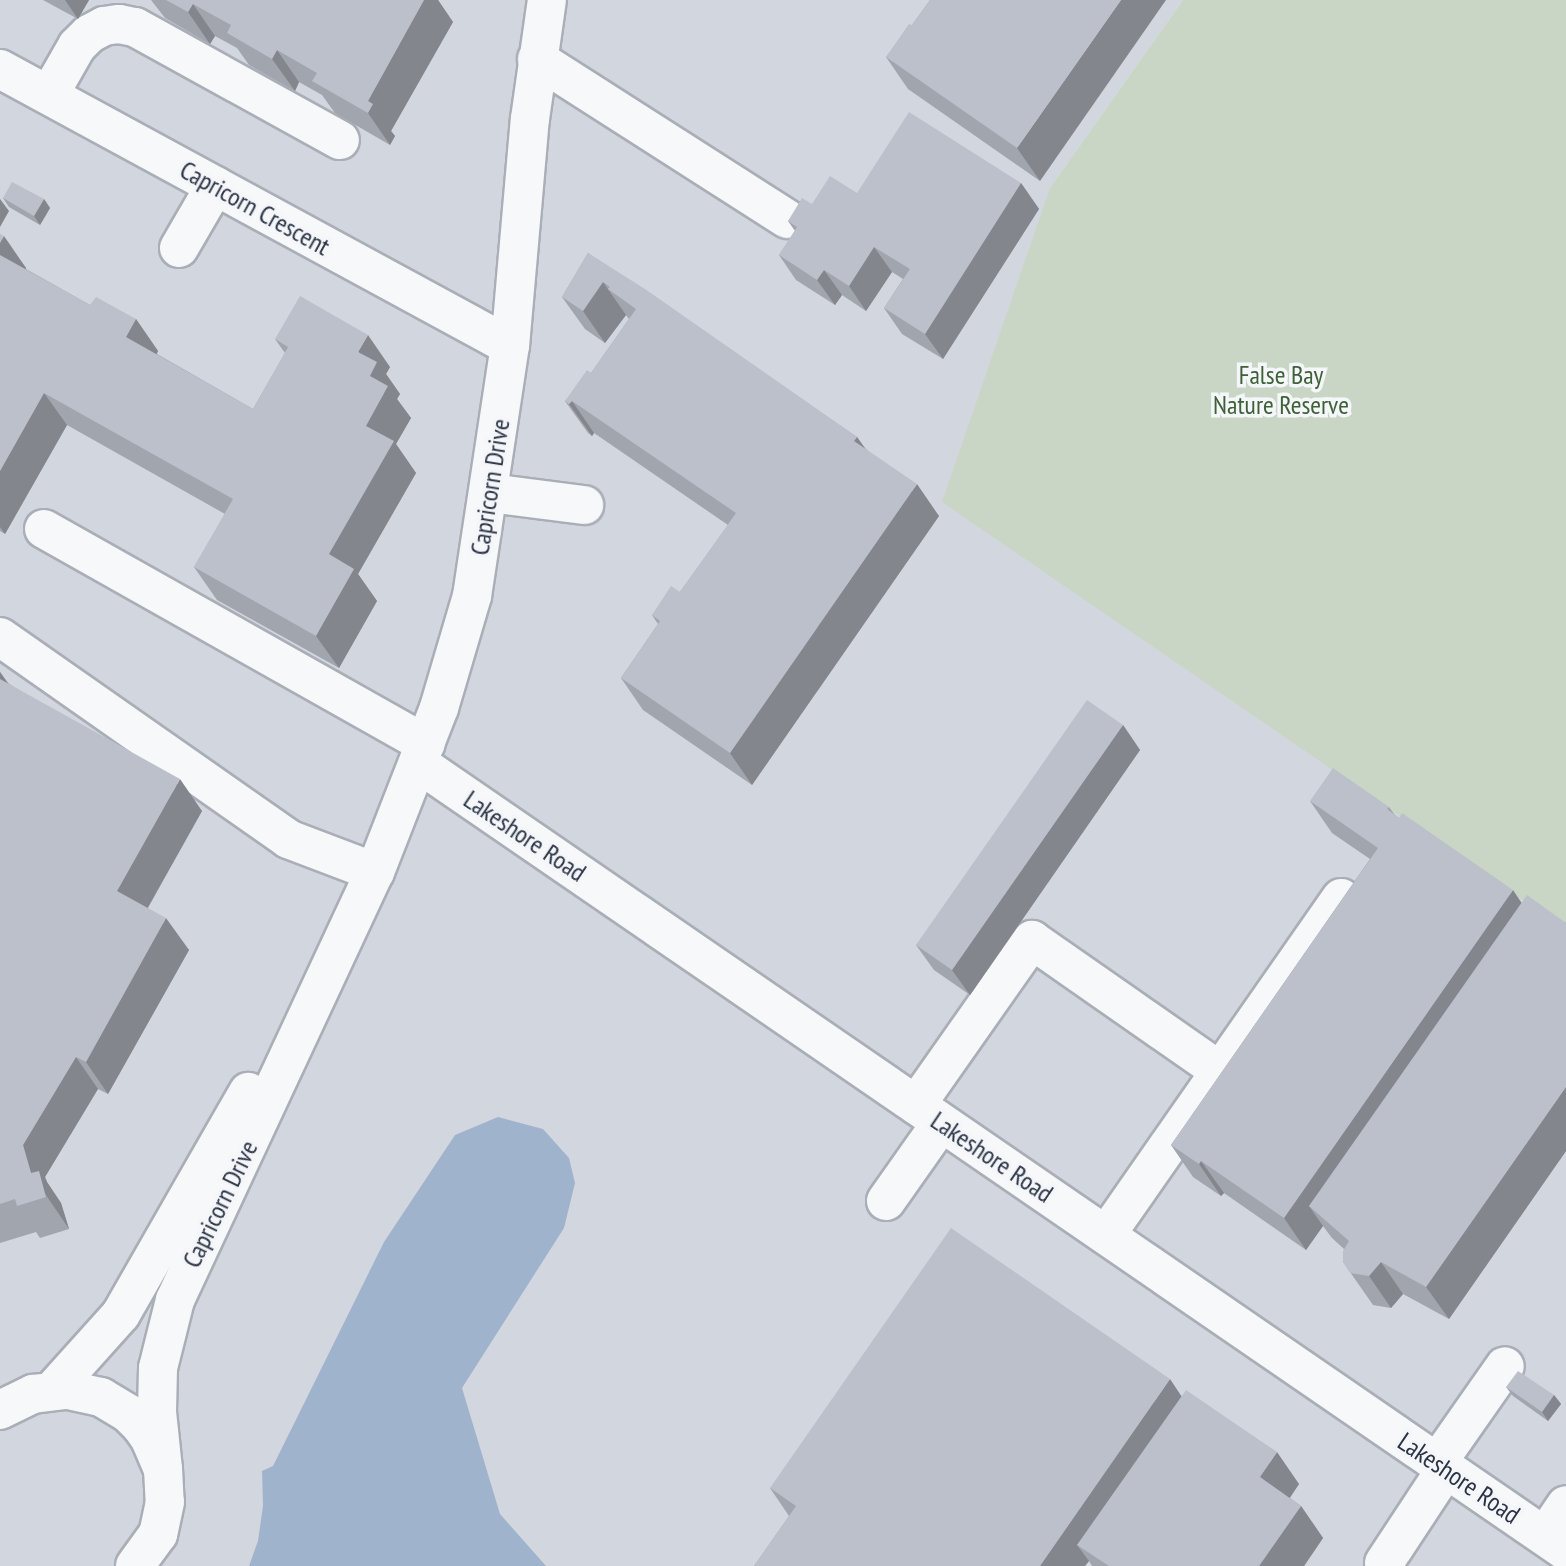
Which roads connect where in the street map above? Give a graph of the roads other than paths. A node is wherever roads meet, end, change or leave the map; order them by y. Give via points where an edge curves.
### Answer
1 (547, 0) edge
2 (537, 59) junction
3 (0, 69) edge
4 (49, 95) junction
5 (340, 140) edge
6 (215, 186) junction
7 (787, 219) edge
8 (179, 248) dead end
9 (510, 346) junction
10 (490, 492) junction
11 (584, 505) dead end
12 (44, 529) dead end
13 (0, 637) edge
14 (422, 753) junction
15 (375, 872) junction
16 (1340, 898) edge
17 (337, 952) junction
18 (1220, 1071) junction
19 (929, 1114) junction
20 (886, 1201) dead end
21 (1106, 1235) junction
22 (1505, 1366) dead end
23 (52, 1391) junction
24 (5, 1402) edge
25 (1442, 1466) junction
26 (163, 1469) junction
27 (1566, 1505) edge
28 (1555, 1544) edge
29 (1384, 1563) dead end
30 (135, 1566) edge

1 - 2 street, Capricorn Drive
2 - 7 street
2 - 9 street, Capricorn Drive
3 - 4 street, Capricorn Crescent
4 - 5 street via 77,46 104,26 119,24 135,27
4 - 6 street, Capricorn Crescent
6 - 8 street
6 - 9 street, Capricorn Crescent
9 - 10 street, Capricorn Drive
10 - 11 street
10 - 14 street, Capricorn Drive via 472,596
12 - 14 street, Lakeshore Road
13 - 15 street via 288,839
14 - 15 street, Capricorn Drive
14 - 19 street, Lakeshore Road
15 - 17 street, Capricorn Drive
16 - 18 street
17 - 23 street, Capricorn Drive via 260,1070 121,1314
17 - 26 street, Capricorn Drive via 175,1300 158,1368
18 - 19 street via 1032,940
18 - 21 street
19 - 20 street
19 - 21 street, Lakeshore Road
21 - 25 street, Lakeshore Road
22 - 25 street
23 - 24 street
23 - 26 street via 101,1397 129,1414 150,1439
25 - 28 street, Lakeshore Road
25 - 29 street
26 - 30 street, Capricorn Drive via 165,1502 158,1534
27 - 28 street

